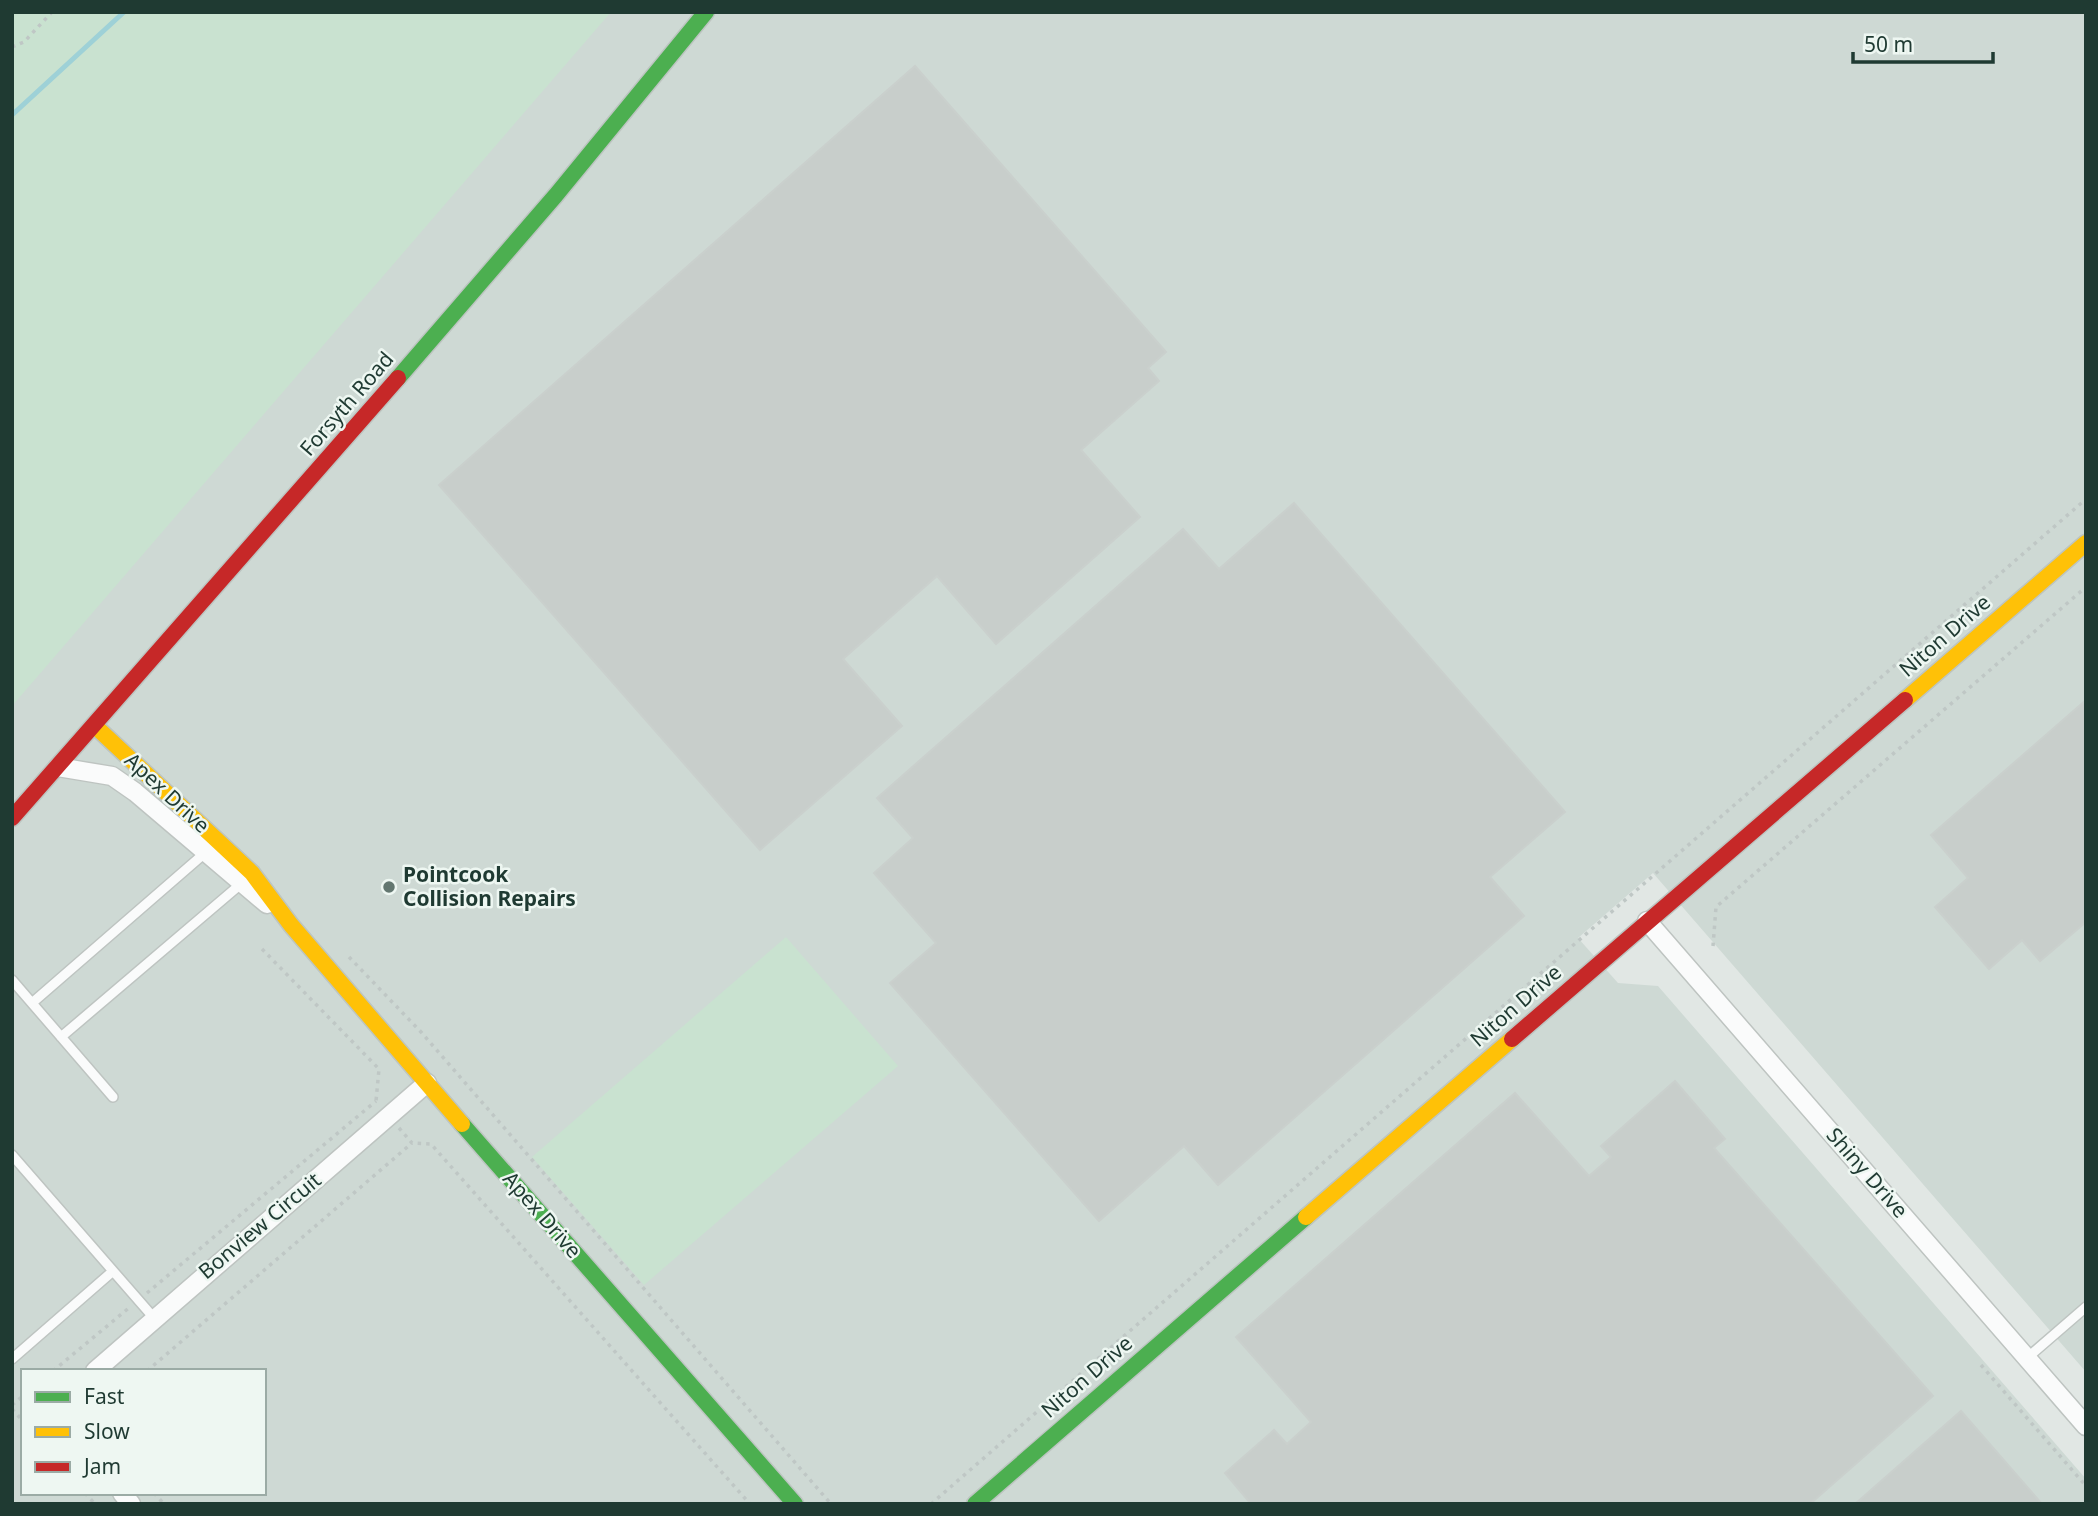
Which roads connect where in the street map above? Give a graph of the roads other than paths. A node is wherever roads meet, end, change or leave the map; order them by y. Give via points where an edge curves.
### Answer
1 (706, 12) edge
2 (2086, 543) edge
3 (95, 726) junction
4 (58, 767) junction
5 (12, 818) edge
6 (206, 852) junction
7 (242, 883) junction
8 (1647, 920) junction
9 (291, 925) junction
10 (12, 980) edge
11 (32, 1003) junction
12 (61, 1037) junction
13 (427, 1083) junction
14 (113, 1097) dead end
15 (12, 1155) edge
16 (113, 1271) junction
17 (2086, 1307) edge
18 (154, 1318) junction
19 (2027, 1358) junction
20 (12, 1359) edge
21 (97, 1369) edge
22 (2086, 1426) edge
23 (795, 1504) edge
24 (975, 1504) edge

1 - 3 street, Forsyth Road via 556,195
2 - 8 street, Niton Drive
3 - 4 street, Forsyth Road
3 - 9 street, Apex Drive via 252,873
4 - 5 street, Forsyth Road
4 - 6 street, Apex Drive via 112,776
6 - 7 street, Apex Drive
6 - 11 lane
7 - 9 street, Apex Drive
7 - 12 lane
8 - 19 street, Shiny Drive
8 - 24 street, Niton Drive
9 - 13 street, Apex Drive
10 - 11 lane
11 - 12 lane
12 - 14 lane
13 - 18 street, Bonview Circuit
13 - 23 street, Apex Drive
15 - 16 lane
16 - 18 lane
16 - 20 lane
17 - 19 lane
18 - 21 street, Bonview Circuit
19 - 22 street, Shiny Drive

